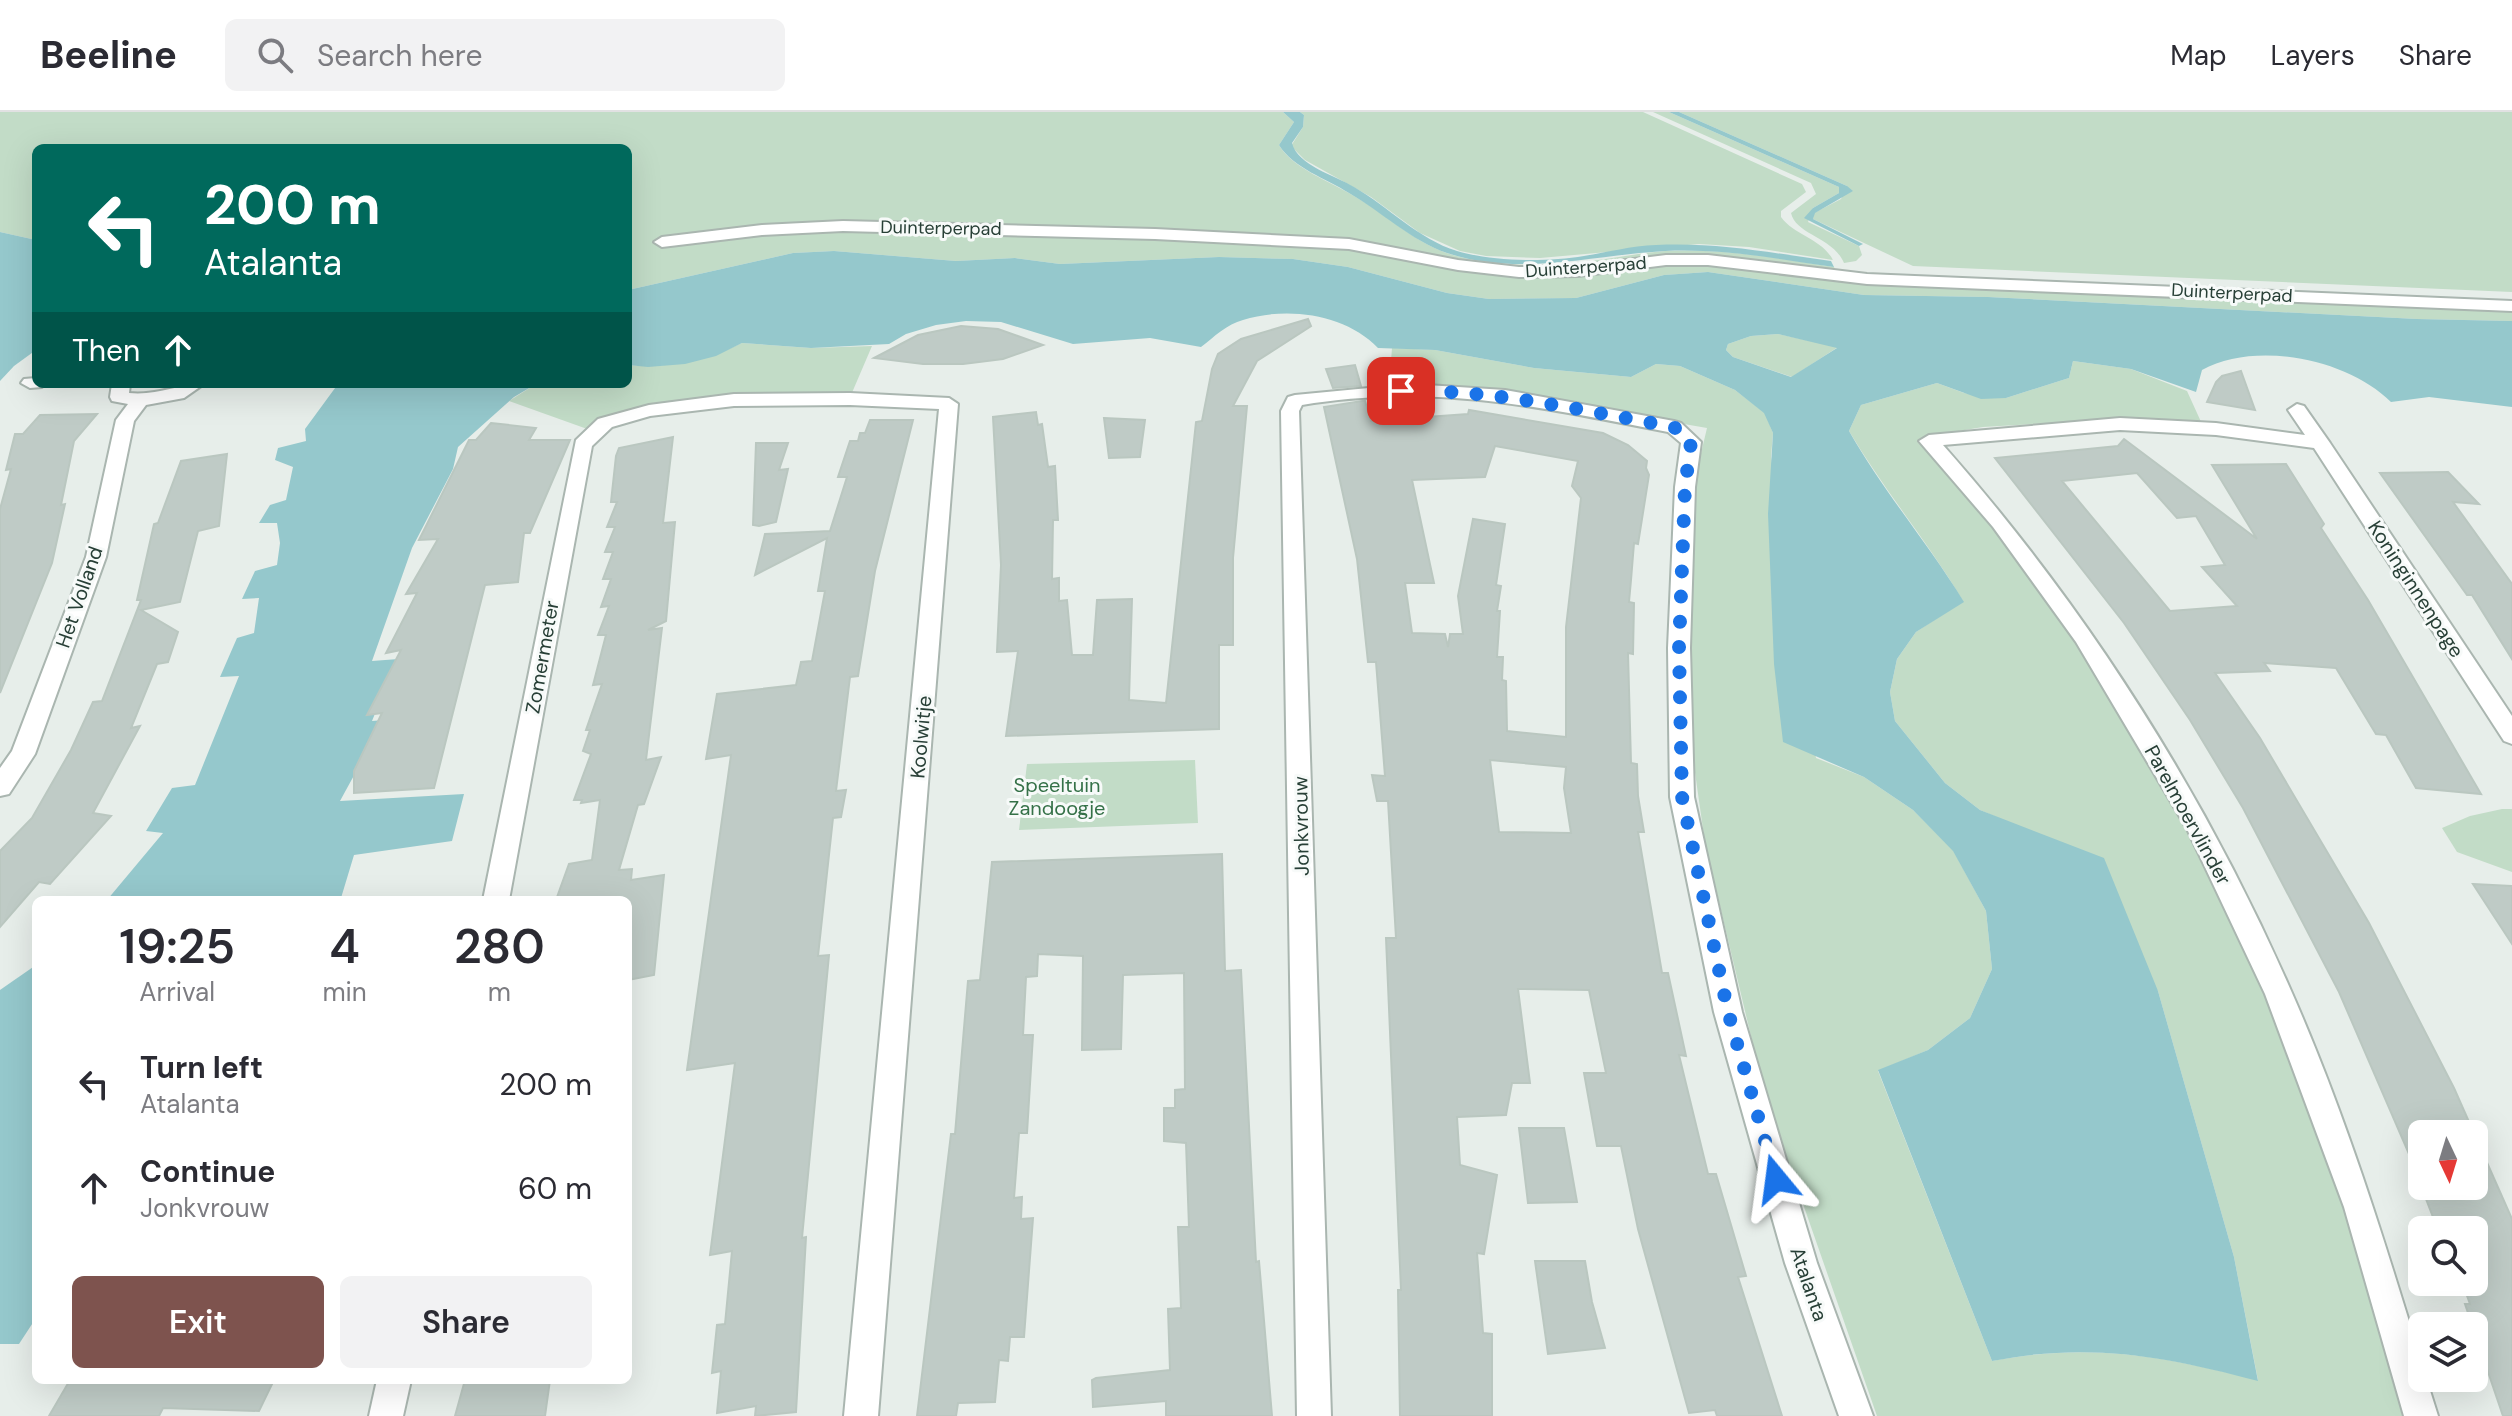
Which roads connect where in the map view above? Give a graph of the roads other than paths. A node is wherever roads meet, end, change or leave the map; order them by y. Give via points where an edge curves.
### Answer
1 (662, 242) dead end
2 (2512, 306) edge
3 (120, 388) edge
4 (190, 388) edge
5 (1459, 391) joint
6 (139, 402) junction
7 (2297, 410) dead end
8 (605, 423) joint
9 (2320, 443) junction
10 (2512, 735) edge
11 (0, 787) edge
12 (497, 896) edge
13 (393, 1384) edge
14 (386, 1416) edge
15 (861, 1416) edge
16 (1314, 1416) edge
17 (1856, 1416) edge
18 (2421, 1416) edge

1 - 2 street, Duinterperpad via 843,226 1184,235 1349,244 1519,272 1708,260 1867,279
3 - 6 street via 119,397
4 - 6 street
5 - 16 street, Jonkvrouw via 1318,397 1295,401 1290,411
5 - 17 street, Atalanta via 1674,427 1691,442 1679,648 1682,797 1728,1012 1801,1263
6 - 11 street, Het Volland via 125,420 96,557 23,754
7 - 9 street, Koninginnenpage
8 - 12 street, Zomermeter via 583,444 572,490
8 - 15 street, Koolwitje via 649,411 734,400 949,404
9 - 10 street, Koninginnenpage
9 - 18 street, Parelmoervlinder via 2216,429 2120,424 1929,441 2000,522 2084,637 2198,825 2279,994 2359,1207
13 - 14 street

